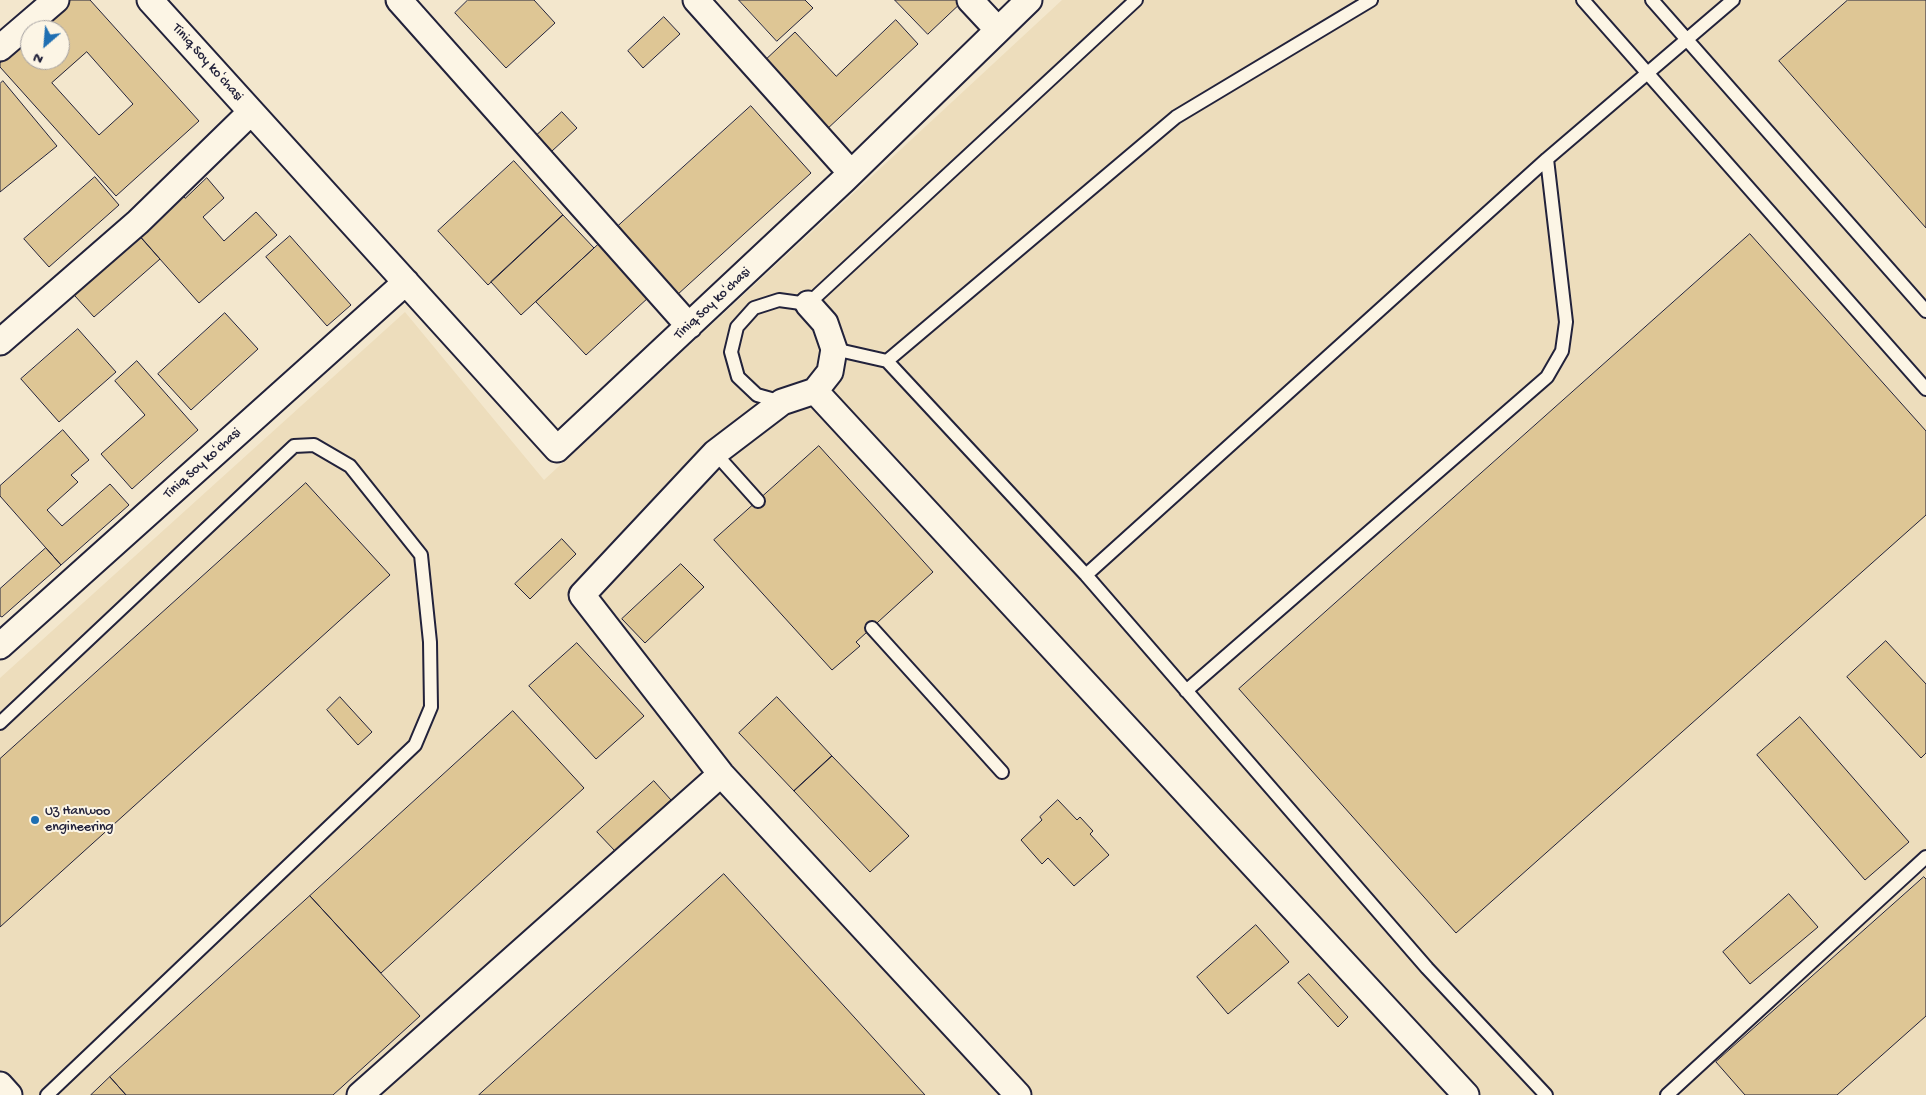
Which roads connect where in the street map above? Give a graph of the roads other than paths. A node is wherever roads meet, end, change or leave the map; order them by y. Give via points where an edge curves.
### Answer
1 (56, 0) edge
2 (150, 0) edge
3 (399, 0) edge
4 (696, 0) edge
5 (970, 0) edge
6 (1030, 0) edge
7 (1136, 0) edge
8 (1371, 0) edge
9 (1583, 0) edge
10 (1652, 0) edge
11 (1732, 0) edge
12 (998, 30) junction
13 (1686, 40) junction
14 (0, 48) edge
15 (1647, 72) junction
16 (252, 112) junction
17 (1547, 160) junction
18 (851, 173) junction
19 (406, 282) junction
20 (808, 304) junction
21 (1926, 311) edge
22 (689, 326) junction
23 (0, 342) edge
24 (834, 349) junction
25 (887, 361) junction
26 (1926, 368) edge
27 (1916, 378) junction
28 (1926, 389) edge
29 (815, 391) junction
30 (782, 402) junction
31 (715, 454) junction
32 (758, 501) dead end
33 (1086, 574) junction
34 (872, 628) dead end
35 (0, 646) edge
36 (1186, 691) junction
37 (0, 723) edge
38 (1002, 772) dead end
39 (721, 774) junction
40 (1926, 857) edge
41 (0, 1084) edge
42 (9, 1095) edge
43 (47, 1095) edge
44 (360, 1095) edge
45 (1018, 1095) edge
46 (1466, 1095) edge
47 (1546, 1095) edge
48 (1667, 1095) edge

1 - 14 street
2 - 16 street, Tiniq Soy koʻchasi
3 - 22 street
4 - 18 street
5 - 12 street
6 - 12 street, Tiniq Soy koʻchasi
7 - 20 lane
8 - 25 lane via 1176,117
9 - 15 lane
10 - 13 lane
11 - 13 lane
12 - 18 street, Tiniq Soy koʻchasi
13 - 15 lane
13 - 21 lane
15 - 17 lane
15 - 27 lane
16 - 19 street, Tiniq Soy koʻchasi
16 - 23 street via 138,222
17 - 33 lane
17 - 36 lane via 1566,322 1562,350 1548,377
18 - 22 street, Tiniq Soy koʻchasi
19 - 22 street, Tiniq Soy koʻchasi via 558,449
19 - 35 street, Tiniq Soy koʻchasi
20 - 24 street via 825,323
20 - 30 lane via 779,300 754,308 737,327 731,352 738,377 757,395
24 - 25 lane
24 - 29 street via 830,372
25 - 33 lane
26 - 27 lane
27 - 28 lane
29 - 30 street
29 - 46 street
30 - 31 street
31 - 32 lane
31 - 39 street via 582,595
33 - 36 lane
34 - 38 lane
36 - 47 lane via 1427,968
37 - 43 lane via 294,446 314,445 350,466 422,555 432,707 415,745
39 - 44 street
39 - 45 street
40 - 48 lane
41 - 42 street

